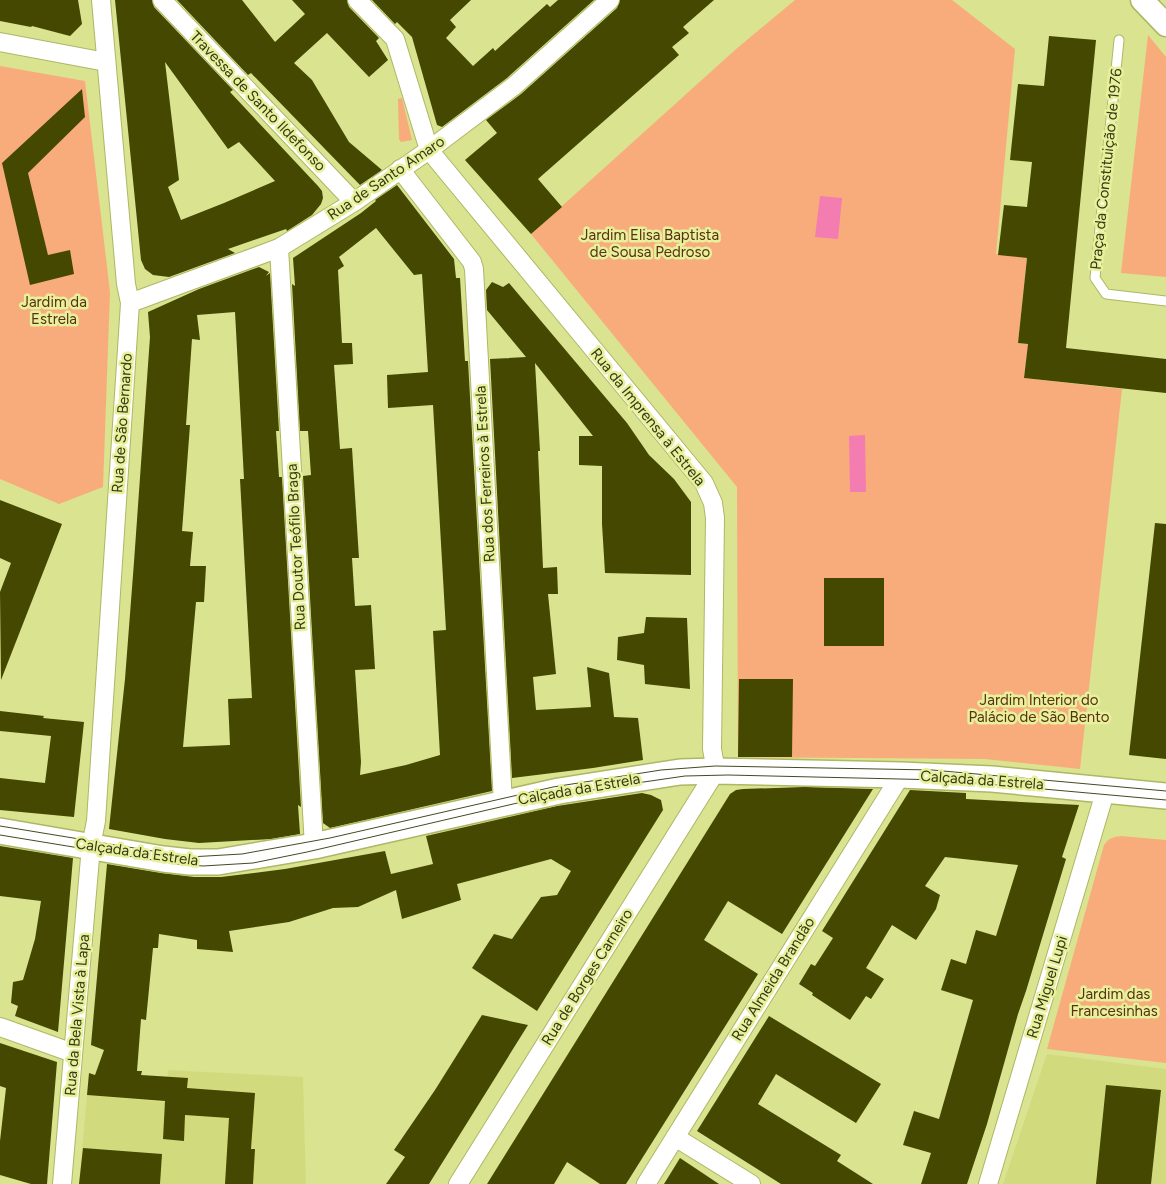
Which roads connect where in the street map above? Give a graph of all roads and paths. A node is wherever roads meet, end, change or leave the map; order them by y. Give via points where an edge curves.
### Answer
1 (101, 0) edge
2 (162, 0) edge
3 (357, 0) edge
4 (610, 0) edge
5 (1142, 0) edge
6 (1166, 25) edge
7 (1120, 40) dead end
8 (0, 42) edge
9 (106, 62) junction
10 (429, 150) junction
11 (400, 170) junction
12 (354, 202) junction
13 (279, 248) junction
14 (1166, 301) edge
15 (130, 303) junction
16 (716, 771) junction
17 (901, 775) junction
18 (1106, 789) junction
19 (1166, 796) edge
20 (503, 803) junction
21 (0, 831) edge
22 (91, 846) junction
23 (314, 846) junction
24 (0, 1027) edge
25 (74, 1053) junction
26 (675, 1137) junction
27 (62, 1184) edge
28 (458, 1184) edge
29 (646, 1184) edge
30 (751, 1184) edge
31 (988, 1184) edge

1 - 9 street, Rua de São Bernardo
2 - 12 street, Travessa de Santo Ildefonso
3 - 10 street via 395,39
4 - 10 street, Rua de Santo Amaro via 514,86
5 - 6 street
7 - 14 lane, Praça da Constituição de 1976 via 1095,278 1106,294
8 - 9 street
9 - 15 street, Rua de São Bernardo
10 - 11 street, Rua de Santo Amaro
10 - 16 street, Rua da Imprensa à Estrela via 708,491 715,518 712,749
11 - 12 street, Rua de Santo Amaro
11 - 20 street, Rua dos Ferreiros à Estrela via 472,262 474,269
12 - 13 street, Rua de Santo Amaro
13 - 15 street, Rua de Santo Amaro
13 - 23 street, Rua Doutor Teófilo Braga
15 - 22 street, Rua de São Bernardo via 96,820
16 - 17 main road, Calçada da Estrela
16 - 20 main road, Calçada da Estrela via 653,776
16 - 28 street, Rua de Borges Carneiro
17 - 18 main road, Calçada da Estrela
17 - 26 street, Rua Almeida Brandão
18 - 19 main road, Calçada da Estrela
18 - 31 street, Rua Miguel Lupi
20 - 23 main road, Calçada da Estrela
21 - 22 main road, Calçada da Estrela
22 - 23 main road, Calçada da Estrela via 190,862 218,862
22 - 25 street, Rua da Bela Vista à Lapa
24 - 25 street
25 - 27 street, Rua da Bela Vista à Lapa
26 - 29 street, Rua Almeida Brandão
26 - 30 street

